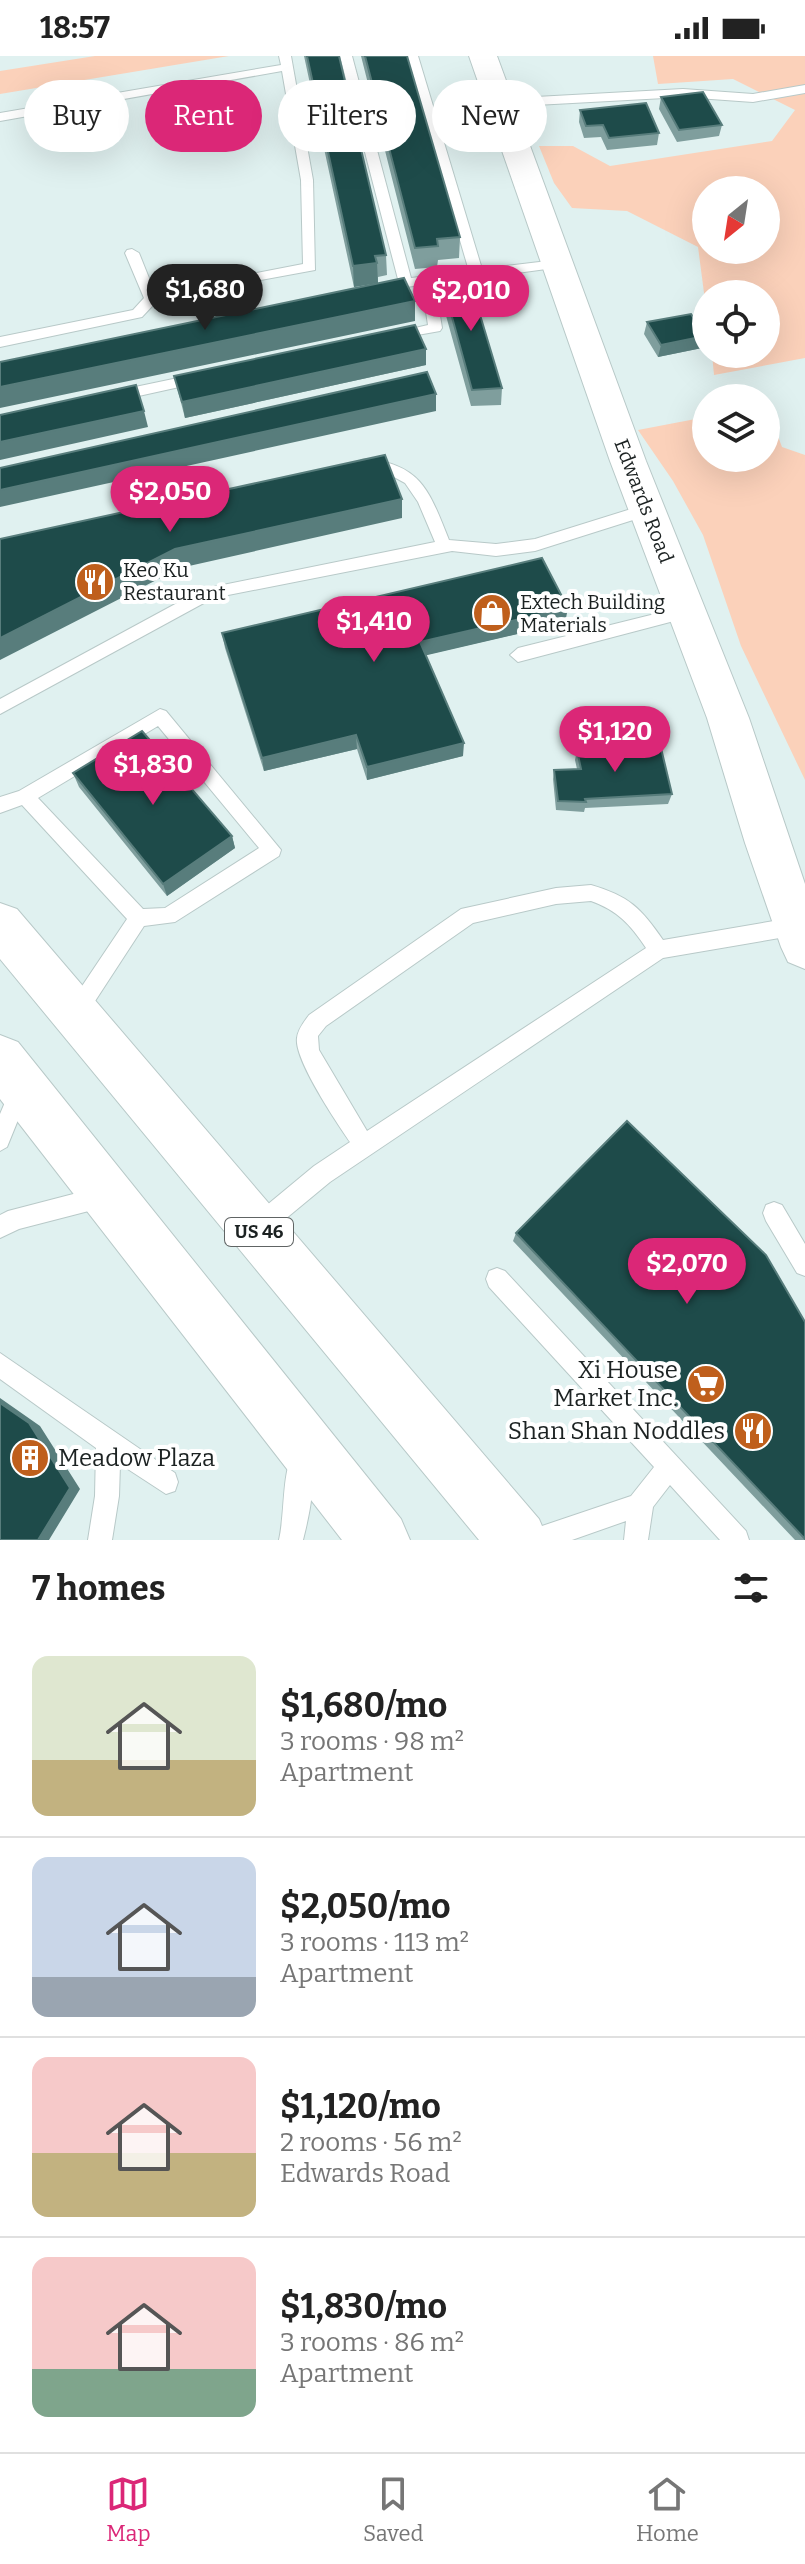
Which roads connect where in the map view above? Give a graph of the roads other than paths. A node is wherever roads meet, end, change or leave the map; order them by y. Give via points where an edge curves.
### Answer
1 (346, 56) edge
2 (412, 56) edge
3 (483, 56) edge
4 (286, 62) edge
5 (491, 80) edge
6 (805, 89) edge
7 (547, 100) edge
8 (0, 117) edge
9 (516, 152) edge
10 (132, 253) dead end
11 (556, 264) junction
12 (477, 274) junction
13 (428, 280) junction
14 (151, 299) junction
15 (373, 341) edge
16 (0, 342) edge
17 (218, 374) edge
18 (93, 401) edge
19 (350, 466) edge
20 (647, 510) junction
21 (444, 546) junction
22 (687, 612) junction
23 (518, 655) dead end
24 (0, 707) edge
25 (25, 796) junction
26 (0, 805) edge
27 (139, 918) junction
28 (0, 924) edge
29 (801, 936) edge
30 (659, 950) junction
31 (75, 1013) junction
32 (11, 1073) edge
33 (0, 1140) edge
34 (364, 1145) junction
35 (108, 1196) junction
36 (774, 1213) dead end
37 (0, 1227) edge
38 (256, 1229) junction
39 (805, 1265) edge
40 (497, 1279) dead end
41 (0, 1365) edge
42 (301, 1440) junction
43 (108, 1442) junction
44 (669, 1467) junction
45 (166, 1482) dead end
46 (641, 1504) junction
47 (100, 1540) edge
48 (291, 1540) edge
49 (380, 1540) edge
50 (518, 1540) edge
51 (536, 1540) edge
52 (636, 1540) edge
53 (737, 1540) edge

1 - 13 lane via 406,283
2 - 12 lane
3 - 5 main road, Edwards Road
4 - 8 lane
4 - 14 lane via 307,180 310,267
6 - 7 lane via 753,98 642,94
9 - 11 main road, Edwards Road
10 - 14 lane
11 - 12 lane
11 - 20 main road, Edwards Road
12 - 13 lane
13 - 15 lane via 435,328
14 - 16 lane via 137,314
17 - 18 lane
19 - 21 lane via 386,466 410,476
20 - 21 lane via 517,549
20 - 22 main road, Edwards Road
21 - 24 lane via 209,593
22 - 23 lane
22 - 29 main road, Edwards Road
25 - 26 lane
25 - 27 lane
25 - 27 lane via 160,716 272,850 168,916
27 - 31 lane
28 - 31 main road, US 46
29 - 30 lane
30 - 34 lane
30 - 34 lane via 636,917 613,900 591,893 468,915 310,1028 307,1045
31 - 38 main road, US 46
32 - 33 lane
32 - 35 main road
34 - 38 lane
35 - 37 lane
35 - 42 main road
36 - 39 lane
38 - 50 main road, US 46
40 - 44 lane
41 - 43 lane
42 - 48 lane
42 - 49 main road
43 - 45 lane
43 - 47 lane
44 - 46 lane
44 - 53 lane
46 - 51 lane
46 - 52 lane

